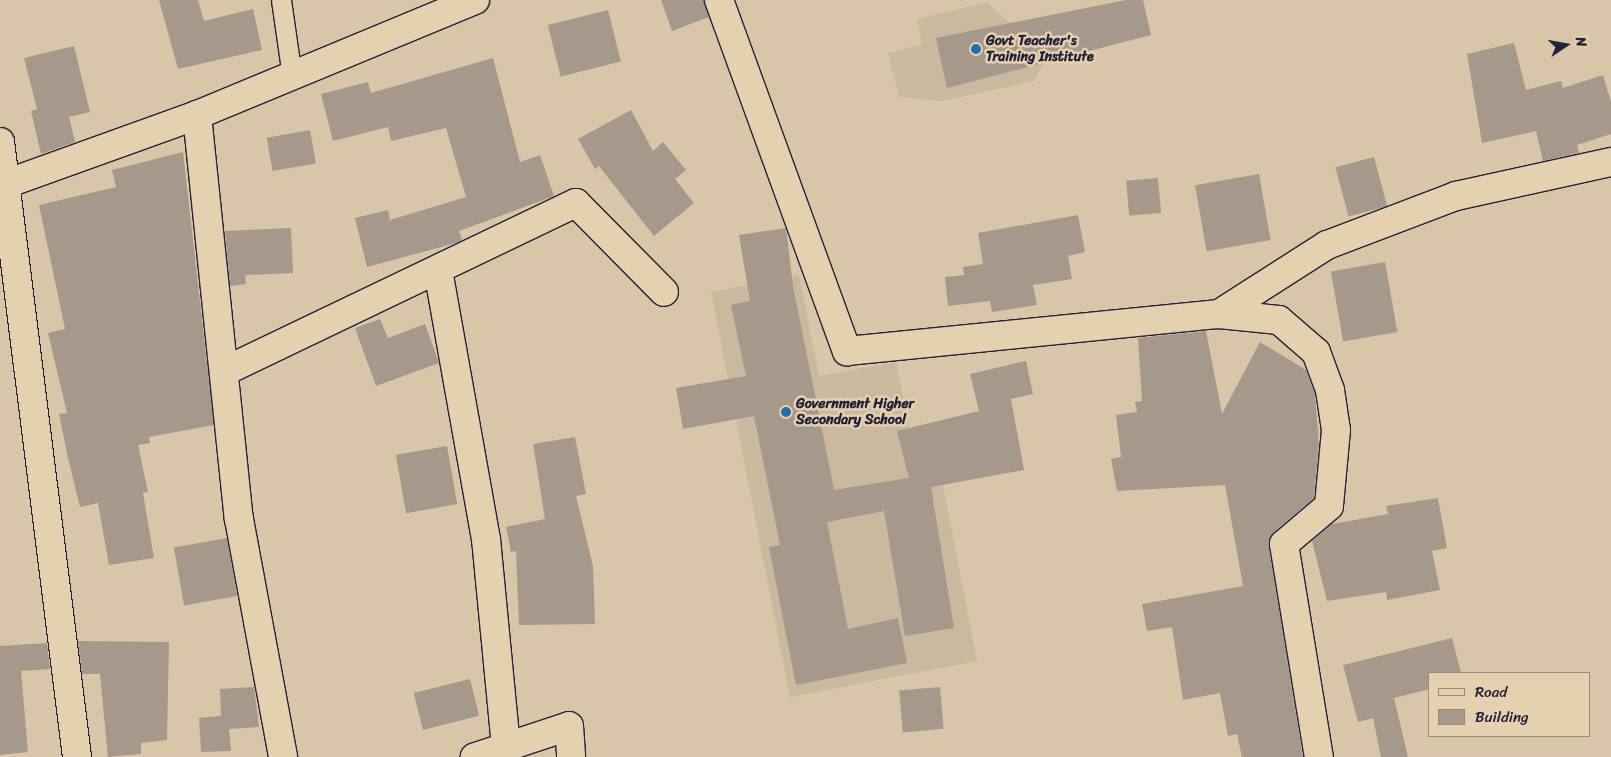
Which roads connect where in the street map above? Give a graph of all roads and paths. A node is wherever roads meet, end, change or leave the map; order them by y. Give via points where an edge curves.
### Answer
1 (281, 0) edge
2 (475, 0) edge
3 (719, 0) edge
4 (292, 76) junction
5 (197, 115) junction
6 (0, 142) edge
7 (1611, 162) edge
8 (3, 185) edge
9 (438, 270) junction
10 (664, 292) dead end
11 (1219, 314) junction
12 (225, 371) junction
13 (506, 747) junction
14 (77, 757) edge
15 (283, 757) edge
16 (475, 757) edge
17 (571, 757) edge
18 (1319, 757) edge

1 - 4 lane
2 - 4 street
3 - 11 street via 847,351
4 - 5 street
5 - 8 street
5 - 12 street
6 - 8 street
7 - 11 street via 1456,196 1327,245
8 - 14 street
9 - 10 street via 576,203
9 - 12 street
9 - 13 street via 486,539
11 - 18 street via 1279,320 1316,352 1330,390 1336,430 1329,506 1284,544
12 - 15 street via 239,519
13 - 16 street
13 - 17 street via 569,726

